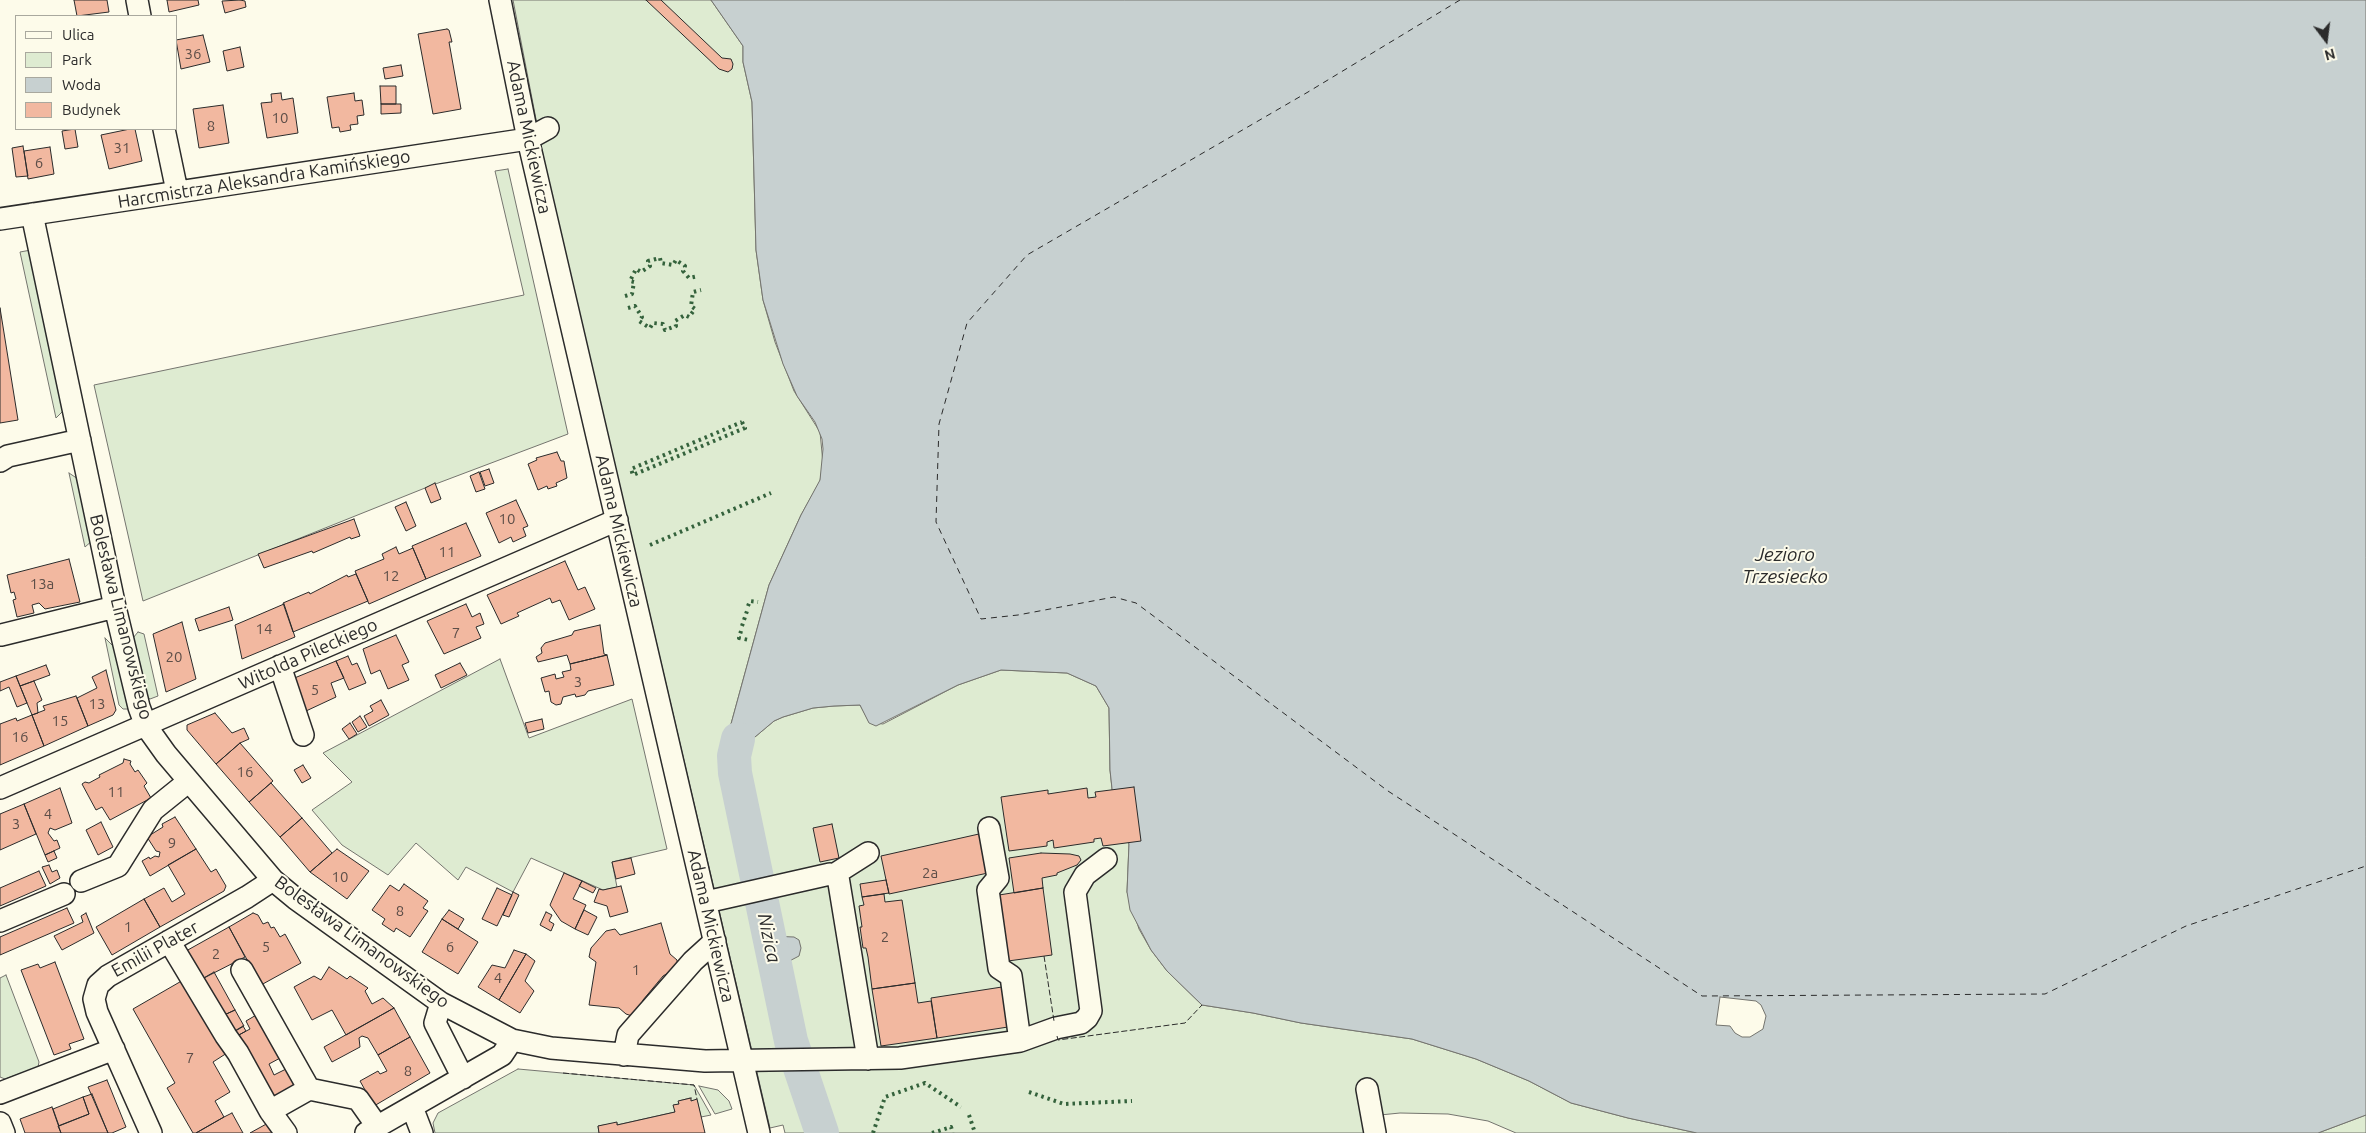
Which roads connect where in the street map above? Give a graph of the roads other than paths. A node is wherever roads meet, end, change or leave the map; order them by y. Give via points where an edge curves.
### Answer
1 (137, 0) edge
2 (500, 0) edge
3 (140, 15) edge
4 (548, 128) dead end
5 (164, 130) edge
6 (528, 139) junction
7 (177, 191) junction
8 (32, 214) junction
9 (0, 219) edge
10 (80, 440) junction
11 (0, 461) edge
12 (617, 520) junction
13 (116, 607) junction
14 (1, 635) edge
15 (280, 666) junction
16 (146, 726) junction
17 (304, 735) dead end
18 (189, 781) junction
19 (0, 788) edge
20 (989, 828) dead end
21 (868, 853) dead end
22 (1106, 859) dead end
23 (835, 874) junction
24 (273, 880) junction
25 (82, 881) dead end
26 (64, 894) dead end
27 (706, 902) junction
28 (0, 921) edge
29 (169, 941) junction
30 (715, 941) junction
31 (242, 970) dead end
32 (441, 1003) junction
33 (512, 1040) junction
34 (1020, 1041) junction
35 (114, 1049) junction
36 (624, 1055) junction
37 (868, 1059) junction
38 (743, 1062) junction
39 (463, 1078) junction
40 (309, 1089) junction
41 (1367, 1089) dead end
42 (0, 1093) edge
43 (412, 1107) junction
44 (270, 1111) junction
45 (0, 1123) edge
46 (371, 1130) edge
47 (4, 1133) edge
48 (151, 1133) edge
49 (286, 1133) edge
50 (422, 1133) edge
51 (760, 1133) edge
52 (1375, 1133) edge

1 - 3 street
2 - 6 street, Adama Mickiewicza
4 - 6 street
5 - 7 street
6 - 7 street, Harcmistrza Aleksandra Kamińskiego
6 - 12 street, Adama Mickiewicza
7 - 8 street, Harcmistrza Aleksandra Kamińskiego
8 - 9 street, Harcmistrza Aleksandra Kamińskiego
8 - 10 street, Bolesława Limanowskiego
10 - 11 street via 8,456
10 - 13 street, Bolesława Limanowskiego
12 - 15 street, Witolda Pileckiego
12 - 27 street, Adama Mickiewicza
13 - 14 street
13 - 16 street, Bolesława Limanowskiego
15 - 16 street, Witolda Pileckiego
15 - 17 street
16 - 18 street, Bolesława Limanowskiego
16 - 19 street, Witolda Pileckiego
18 - 24 street, Bolesława Limanowskiego
18 - 25 street via 153,810 118,866
20 - 34 street via 998,878 988,890 999,968 1011,976
21 - 23 street
22 - 34 street, Bolesława Limanowskiego via 1085,875 1076,892 1091,1002 1088,1018
23 - 27 street
23 - 37 street via 840,880
24 - 29 street, Emilii Plater
24 - 32 street, Bolesława Limanowskiego
26 - 28 street
27 - 30 street, Adama Mickiewicza
29 - 35 street, Emilii Plater via 98,985 96,1008
29 - 44 street
30 - 36 street via 693,961 628,1035
30 - 38 street, Adama Mickiewicza
31 - 40 street
32 - 33 street, Bolesława Limanowskiego
32 - 39 street via 435,1023
33 - 36 street, Bolesława Limanowskiego via 551,1048
33 - 39 street via 502,1055
34 - 37 street, Bolesława Limanowskiego via 900,1058
35 - 42 street
35 - 48 street, Emilii Plater
36 - 38 street, Bolesława Limanowskiego
37 - 38 street, Bolesława Limanowskiego
38 - 51 street, Adama Mickiewicza
39 - 43 street
40 - 44 street
40 - 46 street via 358,1098
41 - 52 street
43 - 46 street
43 - 50 street
44 - 49 street
45 - 47 street

